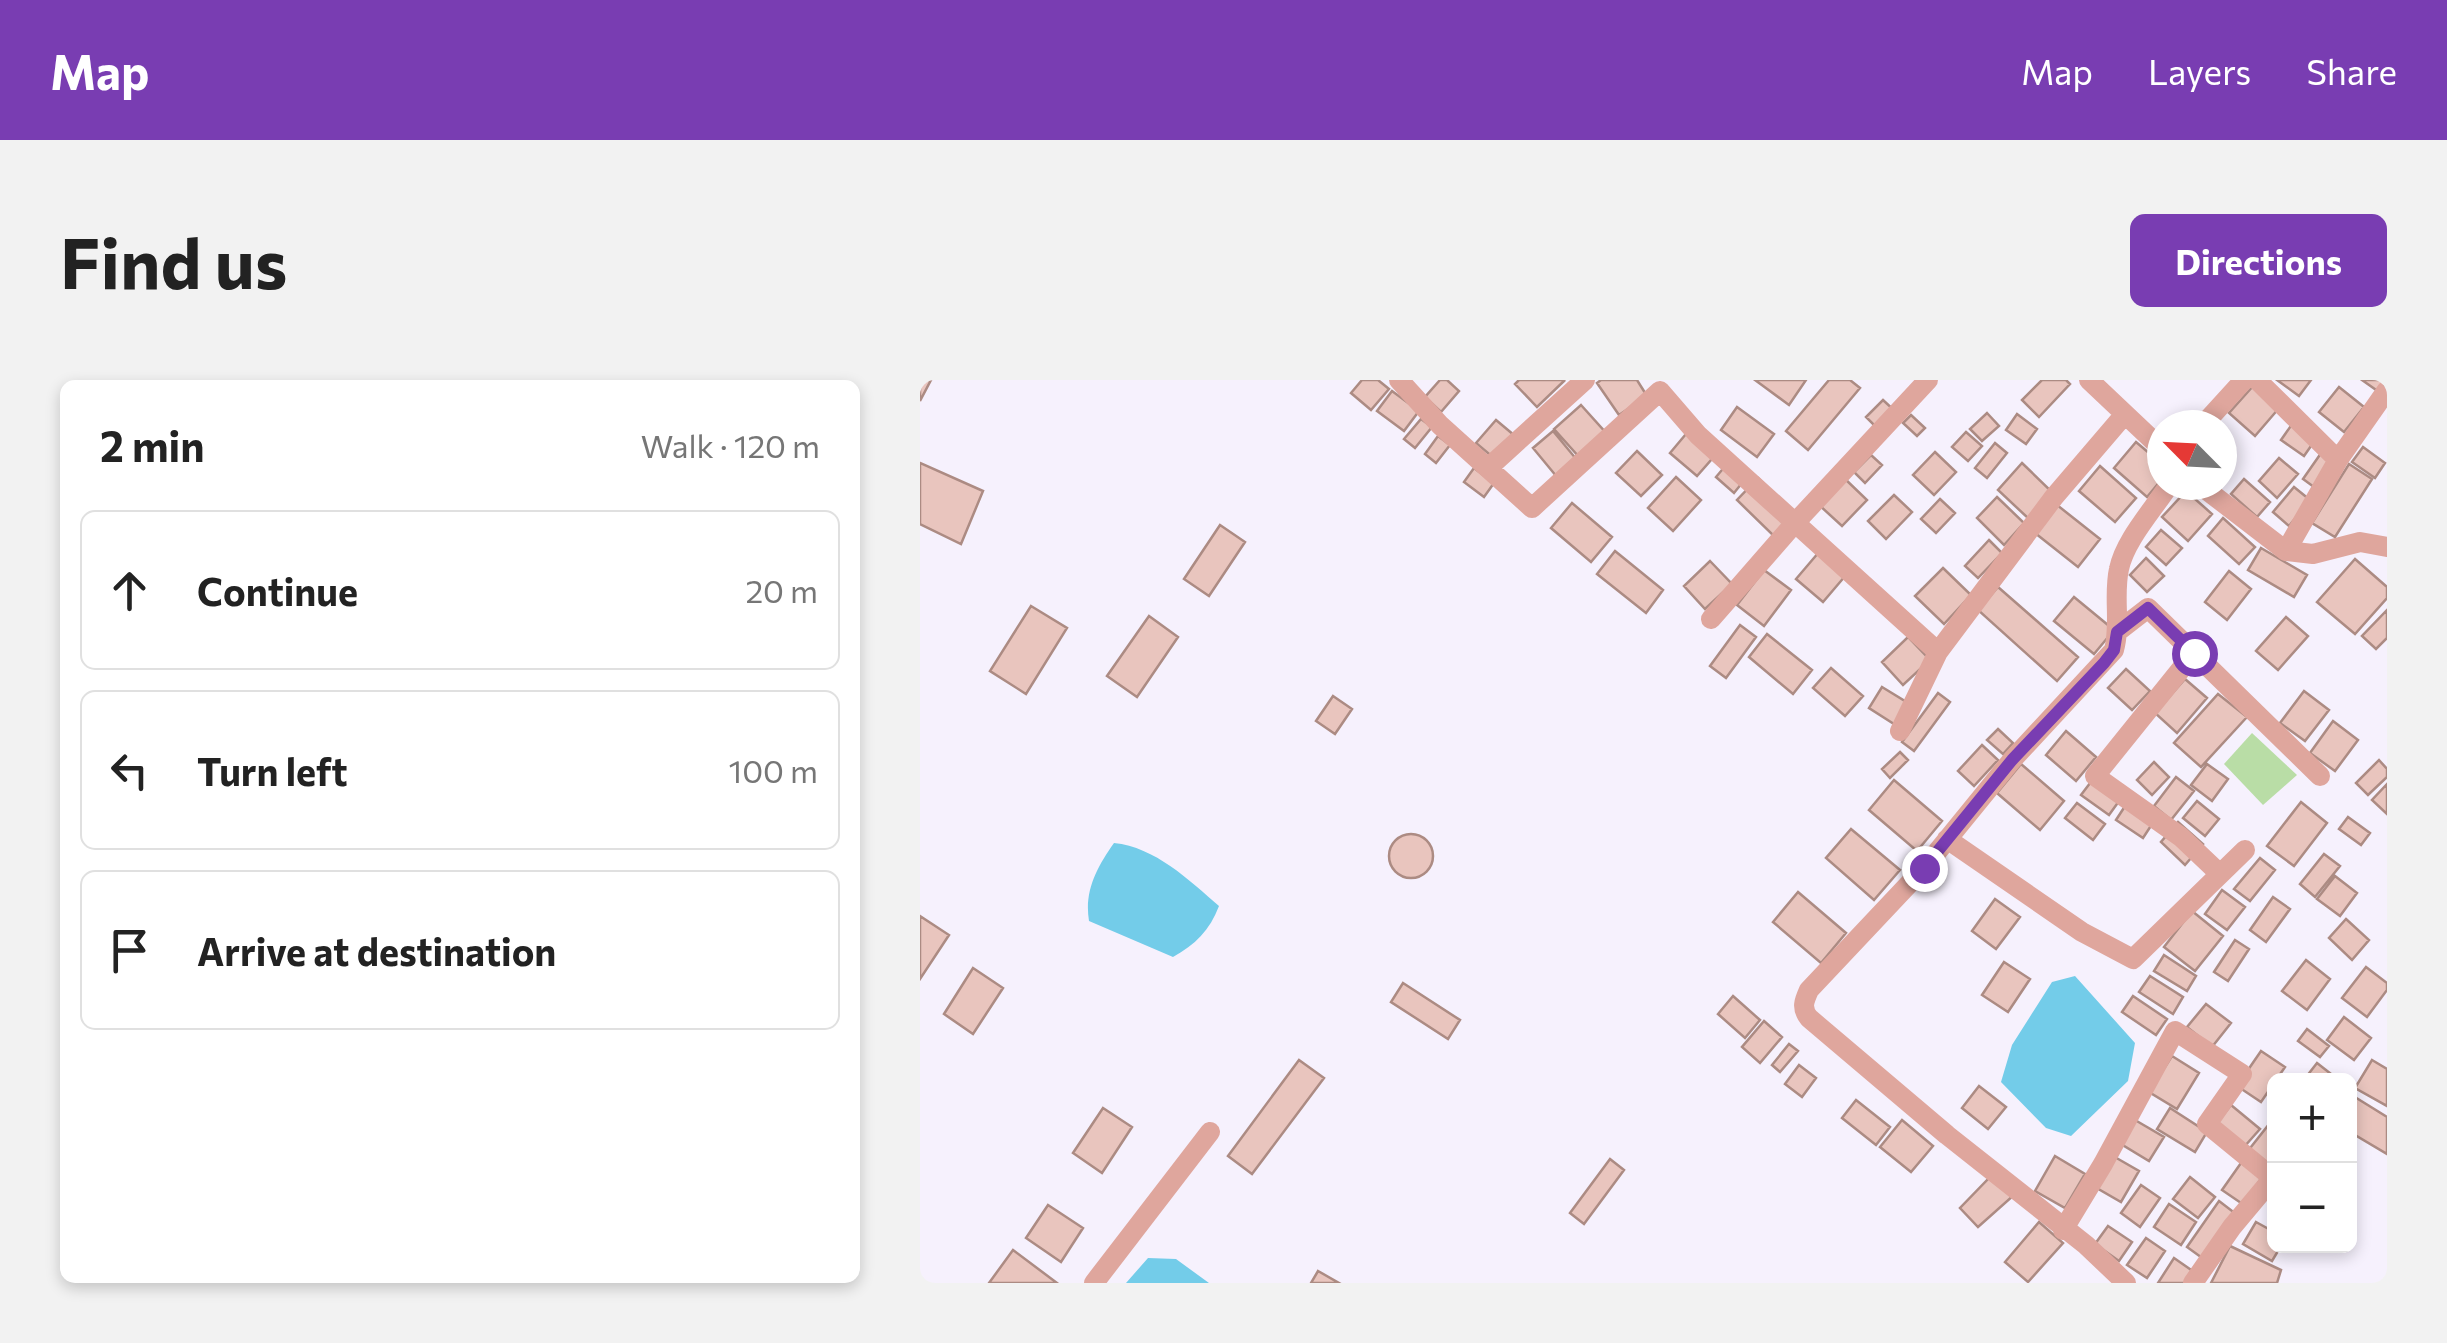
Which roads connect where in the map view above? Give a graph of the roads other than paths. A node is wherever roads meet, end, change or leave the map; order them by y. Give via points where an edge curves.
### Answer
1 (1399, 380) edge
2 (1585, 380) edge
3 (1928, 380) edge
4 (2089, 380) edge
5 (2244, 380) edge
6 (2257, 380) edge
7 (1655, 386) edge
8 (2387, 390) edge
9 (2217, 410) edge
10 (2124, 414) junction
11 (2147, 435) edge
12 (2338, 460) junction
13 (1488, 468) junction
14 (2159, 500) edge
15 (2220, 500) edge
16 (1794, 524) junction
17 (2387, 546) edge
18 (2286, 551) junction
19 (1711, 619) dead end
20 (2117, 632) junction
21 (1938, 652) junction
22 (2194, 653) junction
23 (1900, 731) dead end
24 (2320, 776) dead end
25 (1947, 839) junction
26 (2245, 850) dead end
27 (2220, 874) junction
28 (1210, 1132) dead end
29 (2063, 1230) junction
30 (1094, 1283) edge
31 (2126, 1283) edge
32 (2193, 1283) edge

1 - 13 street
2 - 13 street
3 - 16 street
4 - 10 street
5 - 9 street
6 - 12 street
7 - 13 street via 1532,508
7 - 16 street via 1698,436
8 - 12 street
10 - 11 street
10 - 21 street
12 - 18 street
14 - 20 street via 2119,569
15 - 18 street
16 - 19 street
16 - 21 street
17 - 18 street via 2360,542 2313,554
20 - 22 street via 2148,608
20 - 25 street via 2104,663
21 - 23 street
22 - 24 street
22 - 27 street via 2094,776 2181,836
25 - 27 street via 2133,959
25 - 29 street via 1809,990 1804,1012
26 - 27 street
28 - 30 street
29 - 31 street
29 - 32 street via 2175,1031 2242,1074 2207,1124 2273,1178

